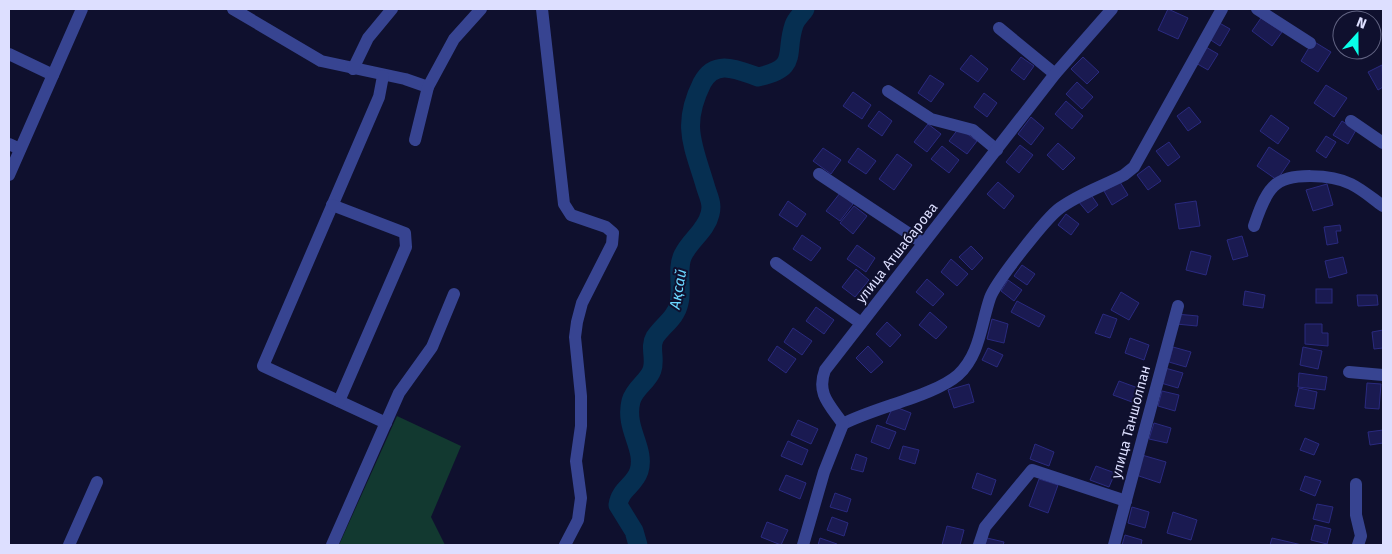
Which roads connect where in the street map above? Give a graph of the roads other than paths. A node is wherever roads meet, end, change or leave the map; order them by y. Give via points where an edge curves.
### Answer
1 (82, 9) edge
2 (233, 9) edge
3 (392, 9) edge
4 (481, 9) edge
5 (542, 9) edge
6 (1112, 9) edge
7 (1222, 9) edge
8 (1257, 9) edge
9 (999, 28) dead end
10 (1310, 43) dead end
11 (9, 54) edge
12 (353, 69) junction
13 (1055, 74) junction
14 (53, 75) junction
15 (383, 76) junction
16 (428, 87) junction
17 (888, 91) dead end
18 (1351, 120) dead end
19 (415, 140) dead end
20 (1383, 143) edge
21 (14, 147) edge
22 (997, 150) junction
23 (819, 174) dead end
24 (9, 175) edge
25 (332, 205) junction
26 (1383, 206) edge
27 (1254, 226) dead end
28 (923, 243) junction
29 (776, 263) dead end
30 (454, 294) dead end
31 (1178, 306) dead end
32 (862, 323) junction
33 (1349, 372) dead end
34 (1383, 375) edge
35 (338, 401) junction
36 (386, 423) junction
37 (843, 424) junction
38 (97, 482) dead end
39 (1356, 484) dead end
40 (1126, 500) junction
41 (70, 545) edge
42 (332, 545) edge
43 (565, 545) edge
44 (803, 545) edge
45 (979, 545) edge
46 (1114, 545) edge
47 (1358, 545) edge

1 - 14 street
2 - 12 street via 321,61
3 - 12 street via 368,38
4 - 16 street via 454,39
5 - 43 street via 564,204 571,215 606,227 613,233 612,244 582,303 576,330 581,426 576,462 581,498 578,520
6 - 13 street, улица Атшабарова
7 - 37 street via 1134,167 1057,210 997,283 976,348 959,374 945,384 861,414
8 - 10 street
9 - 13 street
11 - 14 street
12 - 15 street
13 - 22 street, улица Атшабарова
14 - 21 street
15 - 16 street
15 - 25 street via 379,97
16 - 19 street
17 - 22 street via 931,119 974,130
18 - 20 street
21 - 24 street
22 - 28 street, улица Атшабарова
23 - 28 street
25 - 35 street via 263,366
25 - 35 street via 405,233 406,247
26 - 27 street via 1351,184 1326,176 1300,177 1273,187
28 - 32 street, улица Атшабарова
29 - 32 street
30 - 36 street via 432,347 399,393
31 - 40 street, улица Таншолпан
32 - 37 street, улица Атшабарова via 825,370 820,383 822,394
33 - 34 street
35 - 36 street
36 - 42 street
37 - 44 street via 824,472
38 - 41 street
39 - 47 street via 1356,515 1361,536
40 - 45 street via 1032,470 985,527
40 - 46 street, улица Таншолпан

